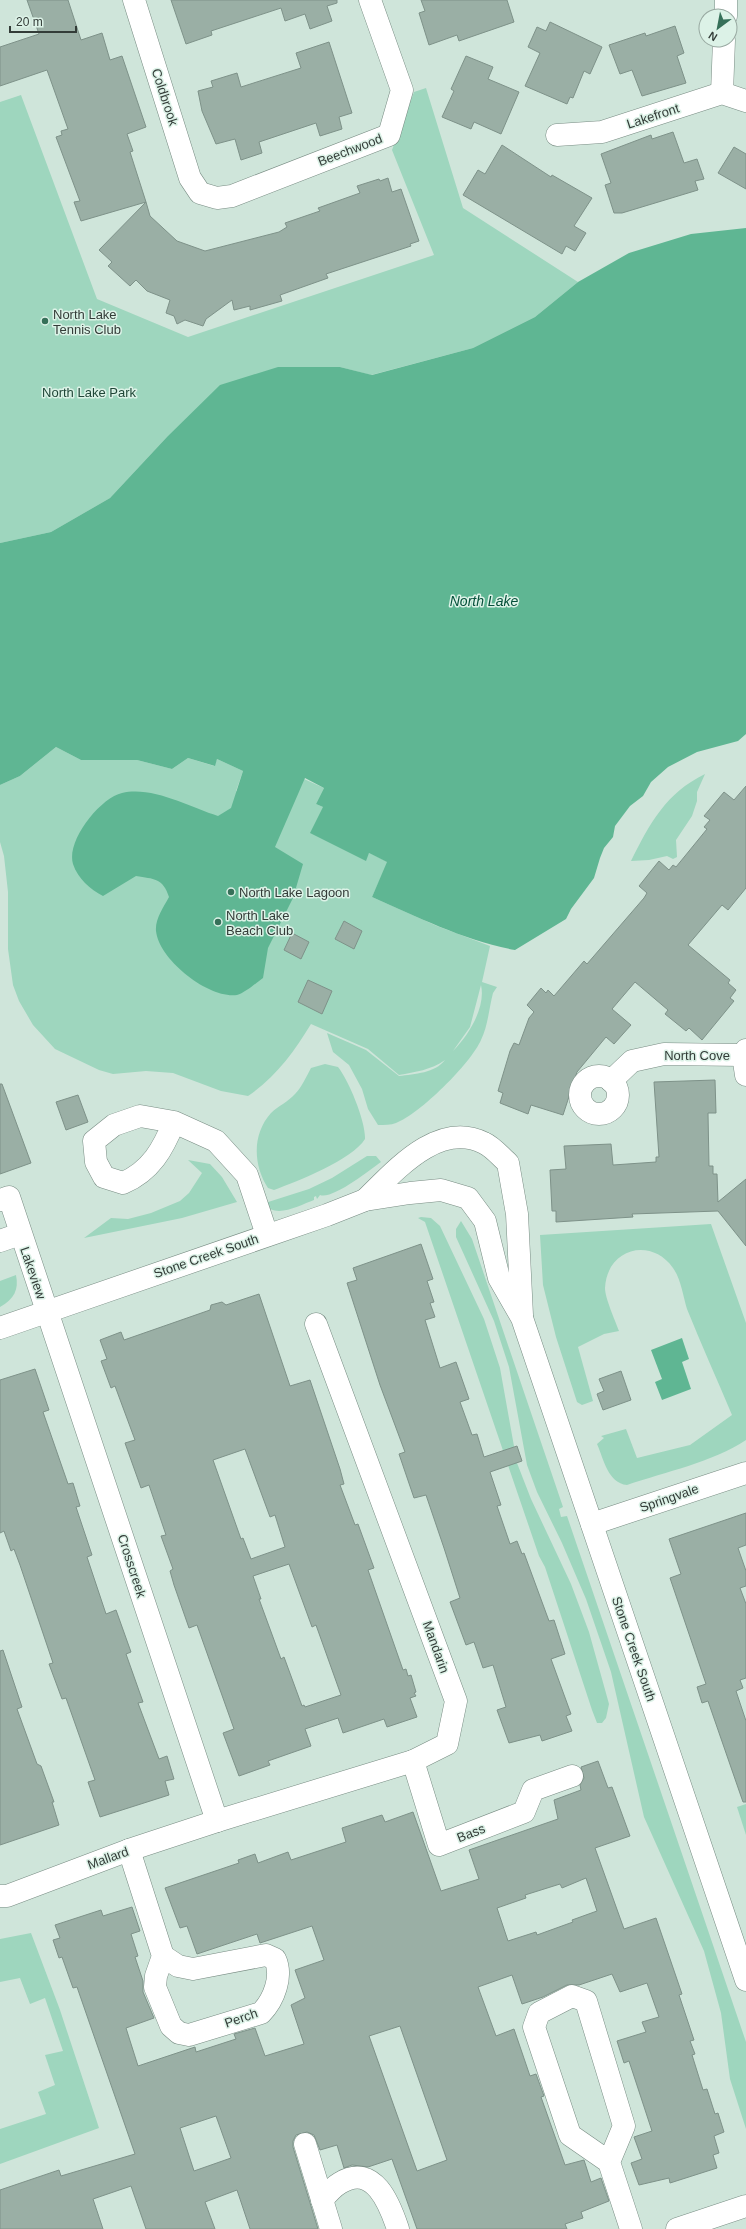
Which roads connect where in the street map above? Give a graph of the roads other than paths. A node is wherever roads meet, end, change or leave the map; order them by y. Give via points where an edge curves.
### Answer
1 (134, 0) edge
2 (370, 0) edge
3 (724, 48) edge
4 (722, 93) junction
5 (746, 101) edge
6 (557, 135) dead end
7 (200, 193) joint
8 (745, 1060) edge
9 (611, 1081) dead end
10 (174, 1122) dead end
11 (0, 1200) edge
12 (365, 1200) junction
13 (20, 1234) junction
14 (267, 1235) junction
15 (0, 1241) edge
16 (46, 1311) junction
17 (522, 1318) junction
18 (316, 1324) dead end
19 (0, 1328) edge
20 (746, 1473) edge
21 (592, 1524) junction
22 (413, 1761) junction
23 (572, 1776) dead end
24 (217, 1821) junction
25 (129, 1850) junction
26 (0, 1896) edge
27 (163, 1956) junction
28 (746, 1980) edge
29 (305, 2144) dead end
30 (609, 2162) junction
31 (322, 2200) junction
32 (746, 2206) edge
33 (331, 2229) edge
34 (398, 2229) edge
35 (631, 2229) edge
36 (677, 2229) edge

1 - 7 street, Coldbrook via 190,178
2 - 7 street, Beechwood via 402,90 389,136 232,196 217,198
3 - 4 street
4 - 5 street
4 - 6 street, Lakefront via 602,132
8 - 9 street, North Cove via 664,1054 632,1061
10 - 14 street via 216,1141 247,1175
11 - 13 street, Lakeview via 9,1197
12 - 14 street, Stone Creek South
12 - 17 street, Stone Creek South via 440,1190 468,1198 485,1221 499,1278
12 - 17 street, Stone Creek South via 405,1161 437,1142 460,1136 485,1143 508,1163 517,1214
13 - 15 street, Lakeview
13 - 16 street, Lakeview
14 - 16 street, Stone Creek South
16 - 19 street, Stone Creek South
16 - 24 street, Crosscreek
17 - 21 street, Stone Creek South
18 - 22 street, Mandarin via 456,1701 447,1744
20 - 21 street, Springvale
21 - 28 street, Stone Creek South
22 - 23 street, Bass via 439,1845 524,1812 533,1790
22 - 24 street, Mandarin
24 - 25 street, Mallard
25 - 26 street, Mallard via 7,1896
25 - 27 street
27 - 27 street, Perch via 178,1966 193,1969 266,1955 275,1959 279,1967 274,1995 261,2012 189,2035 179,2033 171,2026 155,1987
29 - 31 street
30 - 30 street via 570,2135 534,2027 539,2013 572,1996 586,2000 624,2126
30 - 35 street
31 - 33 street
31 - 34 street via 339,2183 359,2177 382,2190
32 - 36 street

